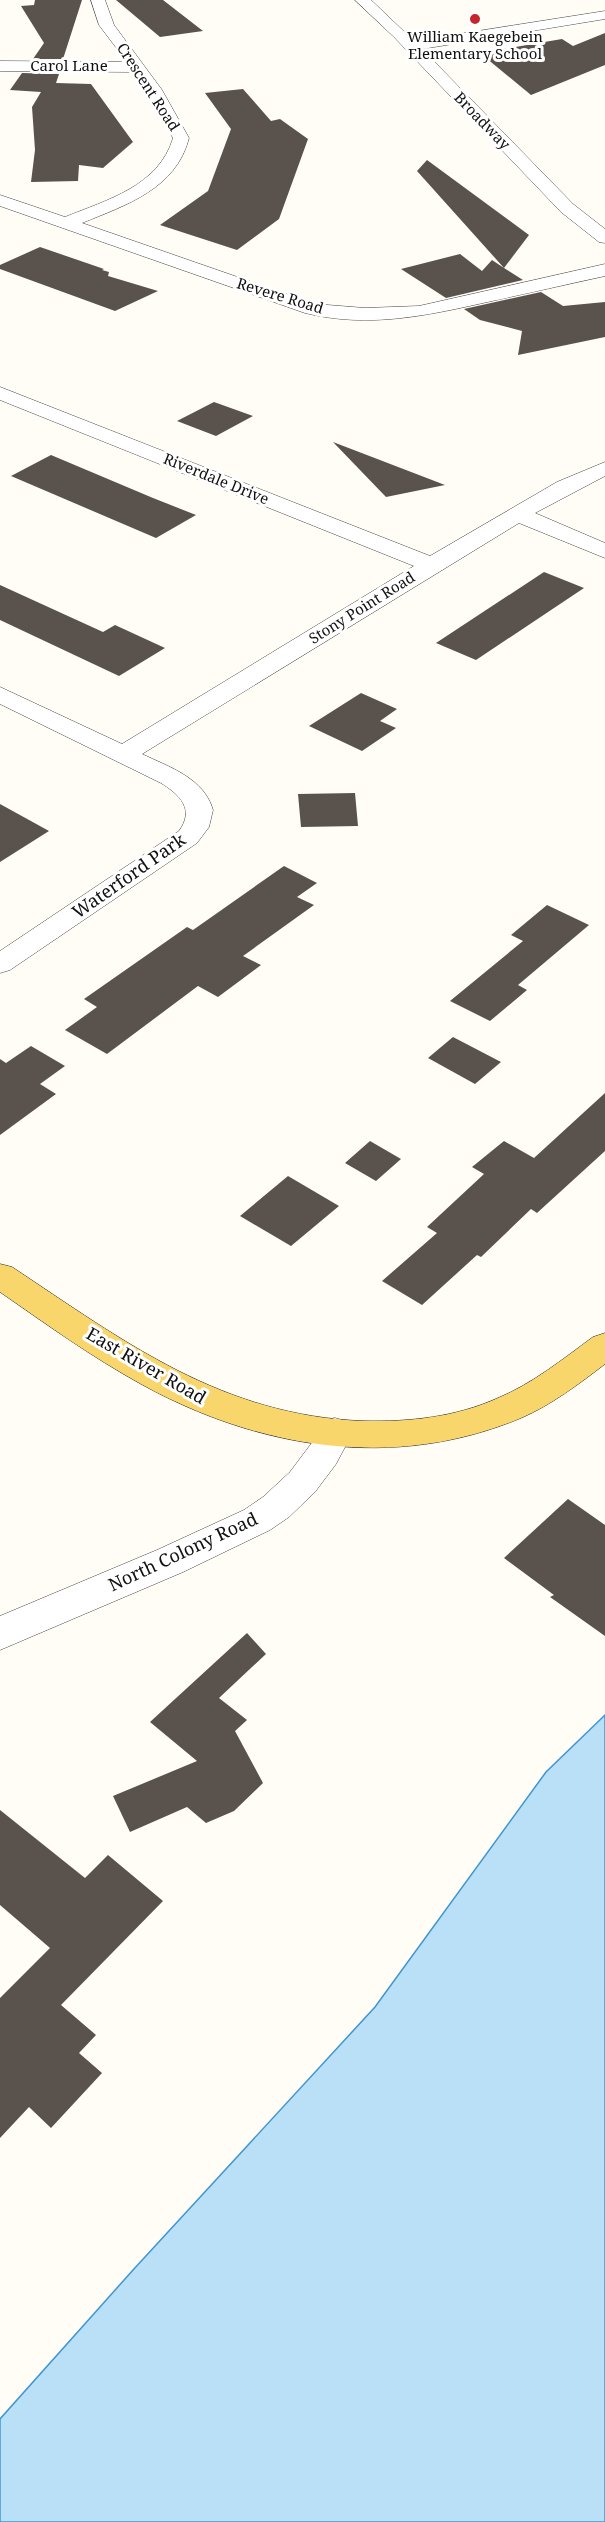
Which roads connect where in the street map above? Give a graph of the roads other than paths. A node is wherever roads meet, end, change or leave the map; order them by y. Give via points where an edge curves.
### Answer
1 (98, 0) edge
2 (362, 0) edge
3 (605, 15) edge
4 (410, 46) junction
5 (0, 66) edge
6 (138, 67) junction
7 (0, 200) edge
8 (66, 223) junction
9 (605, 238) edge
10 (605, 270) edge
11 (0, 393) edge
12 (605, 468) edge
13 (518, 514) junction
14 (605, 551) edge
15 (431, 565) junction
16 (0, 694) edge
17 (124, 754) junction
18 (0, 964) edge
19 (0, 1276) edge
20 (605, 1346) edge
21 (335, 1432) junction
22 (0, 1634) edge

1 - 6 street, Crescent Road via 108,27
2 - 4 street, Broadway
3 - 4 street
4 - 9 street, Broadway via 567,208
5 - 6 street, Carol Lane
6 - 8 street, Crescent Road via 181,138 174,159 140,191
7 - 8 street, Revere Road
8 - 10 street, Revere Road via 312,309 337,313 419,312
11 - 15 street, Riverdale Drive
12 - 13 street, Stony Point Road
13 - 14 street
13 - 15 street, Stony Point Road
15 - 17 street, Stony Point Road
16 - 17 street, Waterford Park
17 - 18 street, Waterford Park via 188,788 200,807 197,826 188,837
19 - 21 main road, East River Road via 174,1386 210,1403 245,1415
20 - 21 main road, East River Road via 511,1407 475,1421 422,1434
21 - 22 street, North Colony Road via 315,1468 274,1509 240,1529 135,1577

